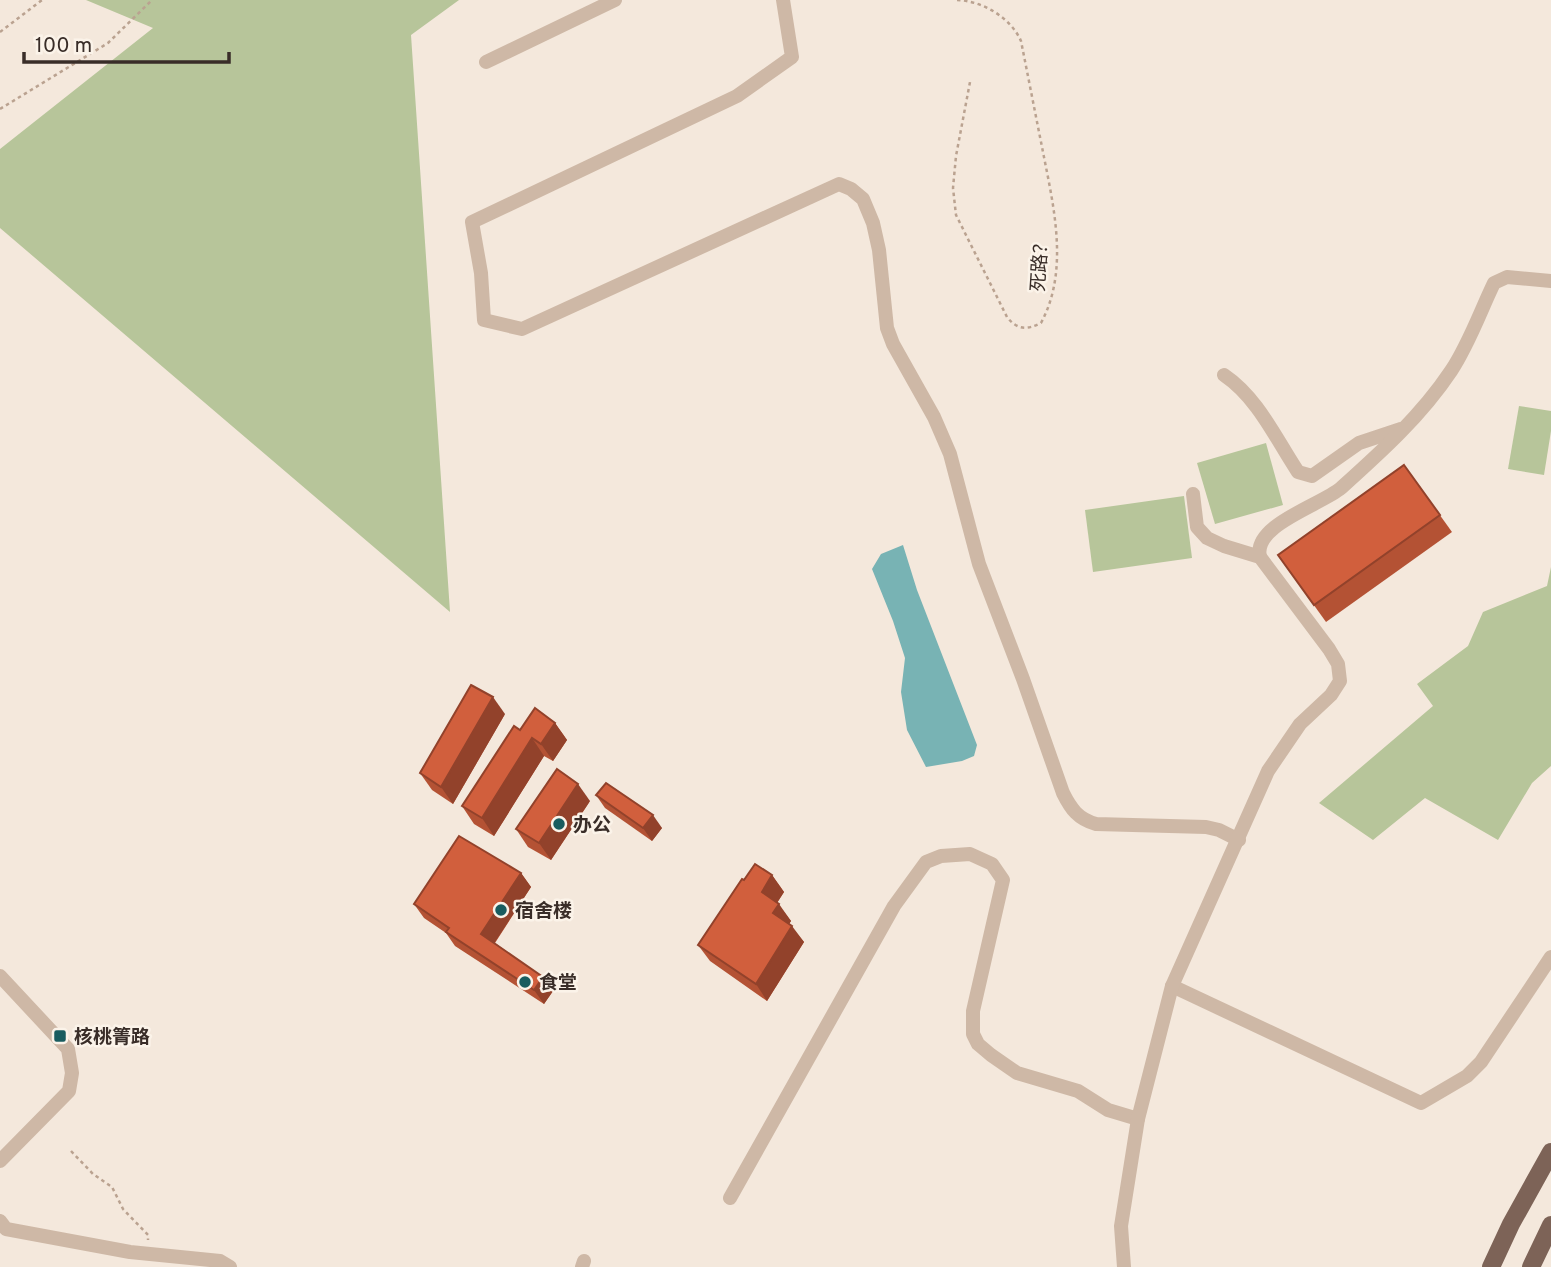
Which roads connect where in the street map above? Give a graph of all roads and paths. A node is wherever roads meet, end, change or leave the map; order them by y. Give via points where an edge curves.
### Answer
1 (42, 0) edge
2 (152, 0) edge
3 (615, 0) edge
4 (783, 0) edge
5 (957, 0) edge
6 (0, 33) edge
7 (486, 62) dead end
8 (970, 82) dead end
9 (0, 109) edge
10 (1551, 281) edge
11 (1224, 375) dead end
12 (1405, 427) junction
13 (1193, 494) dead end
14 (1260, 557) junction
15 (1239, 840) junction
16 (1551, 957) edge
17 (0, 976) edge
18 (1172, 986) junction
19 (1138, 1119) junction
20 (71, 1151) dead end
21 (1551, 1152) edge
22 (0, 1161) edge
23 (730, 1198) dead end
24 (0, 1221) edge
25 (1551, 1225) edge
26 (151, 1254) junction
27 (230, 1267) edge
28 (1124, 1267) edge
29 (1491, 1267) edge
30 (1531, 1267) edge

1 - 6 path
2 - 9 path via 108,43
3 - 7 street
4 - 15 street via 792,57 737,96 472,222 484,320 522,329 839,184 851,189 863,199 873,223 887,328 950,454 979,564 1072,810 1096,824 1206,827
5 - 8 path, 死路？ via 991,10 1015,26 1021,41 1056,222 1050,307 1041,323 1027,328 1007,317 956,215 956,156
10 - 12 street via 1507,277 1494,284 1453,369
11 - 12 street via 1250,397 1298,472 1312,476 1359,443
12 - 14 street via 1334,494 1263,537
13 - 14 street via 1197,527 1207,538
14 - 15 street via 1329,649 1338,664 1340,681 1300,724 1268,771
15 - 18 street
16 - 18 street via 1481,1062 1467,1076 1421,1103
17 - 22 street via 68,1049 72,1073 69,1091
18 - 19 street
19 - 23 street via 1108,1110 1078,1091 1017,1073 978,1044 973,1034 974,1011 1003,880 992,864 970,854 941,856 926,863 894,906
19 - 28 street via 1121,1226
20 - 26 path via 112,1187 123,1209 148,1235
21 - 29 main road
24 - 26 street via 6,1228
25 - 30 main road
26 - 27 street via 220,1261

